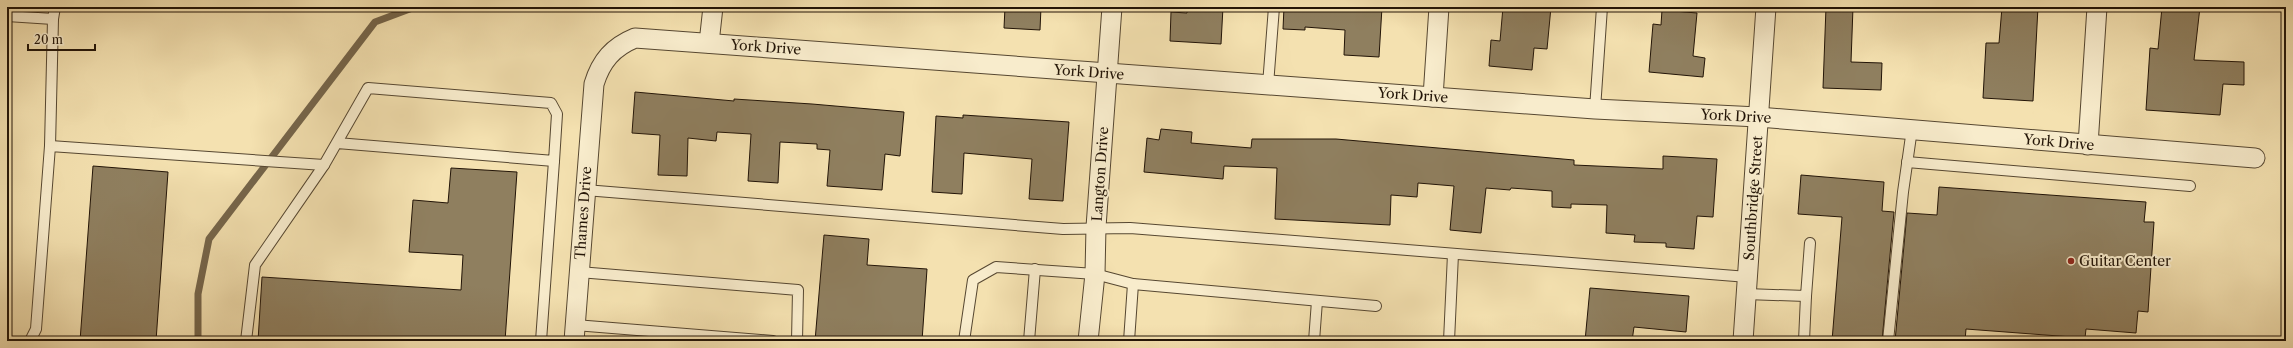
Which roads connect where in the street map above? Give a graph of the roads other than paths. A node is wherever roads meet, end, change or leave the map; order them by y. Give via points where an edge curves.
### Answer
1 (55, 7) edge
2 (713, 7) edge
3 (1112, 7) edge
4 (1274, 7) edge
5 (1439, 7) edge
6 (1602, 7) edge
7 (1766, 7) edge
8 (2097, 7) edge
9 (7, 16) edge
10 (53, 19) junction
11 (709, 43) junction
12 (1107, 73) junction
13 (594, 84) joint
14 (1268, 85) junction
15 (1433, 97) junction
16 (1595, 109) junction
17 (1758, 117) junction
18 (1912, 129) junction
19 (337, 143) junction
20 (2088, 145) junction
21 (50, 146) junction
22 (2255, 158) dead end
23 (554, 161) junction
24 (1907, 162) junction
25 (324, 165) junction
26 (2190, 186) dead end
27 (585, 190) junction
28 (1096, 227) junction
29 (1810, 243) dead end
30 (1453, 254) junction
31 (1034, 270) junction
32 (579, 272) junction
33 (1095, 274) junction
34 (1133, 284) junction
35 (1747, 285) junction
36 (1806, 296) junction
37 (1317, 301) junction
38 (1376, 306) dead end
39 (575, 333) edge
40 (30, 341) edge
41 (246, 341) edge
42 (541, 341) edge
43 (773, 341) edge
44 (797, 341) edge
45 (964, 341) edge
46 (1029, 341) edge
47 (1088, 341) edge
48 (1129, 341) edge
49 (1314, 341) edge
50 (1449, 341) edge
51 (1743, 341) edge
52 (1804, 341) edge
53 (1888, 341) edge

1 - 10 lane
2 - 11 street
3 - 12 street, Langton Drive
4 - 14 lane
5 - 15 street
6 - 16 lane
7 - 17 street, Southbridge Street
8 - 20 street
9 - 10 lane
10 - 21 lane
11 - 12 street, York Drive
11 - 13 street, York Drive via 635,38 613,49 598,70
12 - 14 street, York Drive
12 - 28 street, Langton Drive
13 - 27 street, Thames Drive
14 - 15 street, York Drive
15 - 16 street, York Drive
16 - 17 street, York Drive
17 - 18 street, York Drive
17 - 35 street, Southbridge Street
18 - 20 street, York Drive
18 - 24 lane
19 - 23 lane
19 - 23 lane via 368,88 552,103 557,114
19 - 25 lane
20 - 22 street, York Drive
21 - 25 lane
21 - 40 lane via 36,329
23 - 42 lane
24 - 26 lane
24 - 53 lane
25 - 41 lane via 255,265
27 - 28 lane via 1063,229
27 - 32 street, Thames Drive
28 - 30 lane
28 - 33 street, Langton Drive
29 - 36 lane
30 - 35 lane
30 - 50 lane
31 - 33 lane
31 - 45 lane via 996,267 973,280
31 - 46 lane
32 - 39 street, Thames Drive
32 - 44 lane via 798,290
33 - 34 lane
33 - 47 street, Langton Drive
34 - 37 lane
34 - 48 lane
35 - 36 lane
35 - 51 street, Southbridge Street
36 - 52 lane
37 - 38 lane
37 - 49 lane
39 - 43 lane

